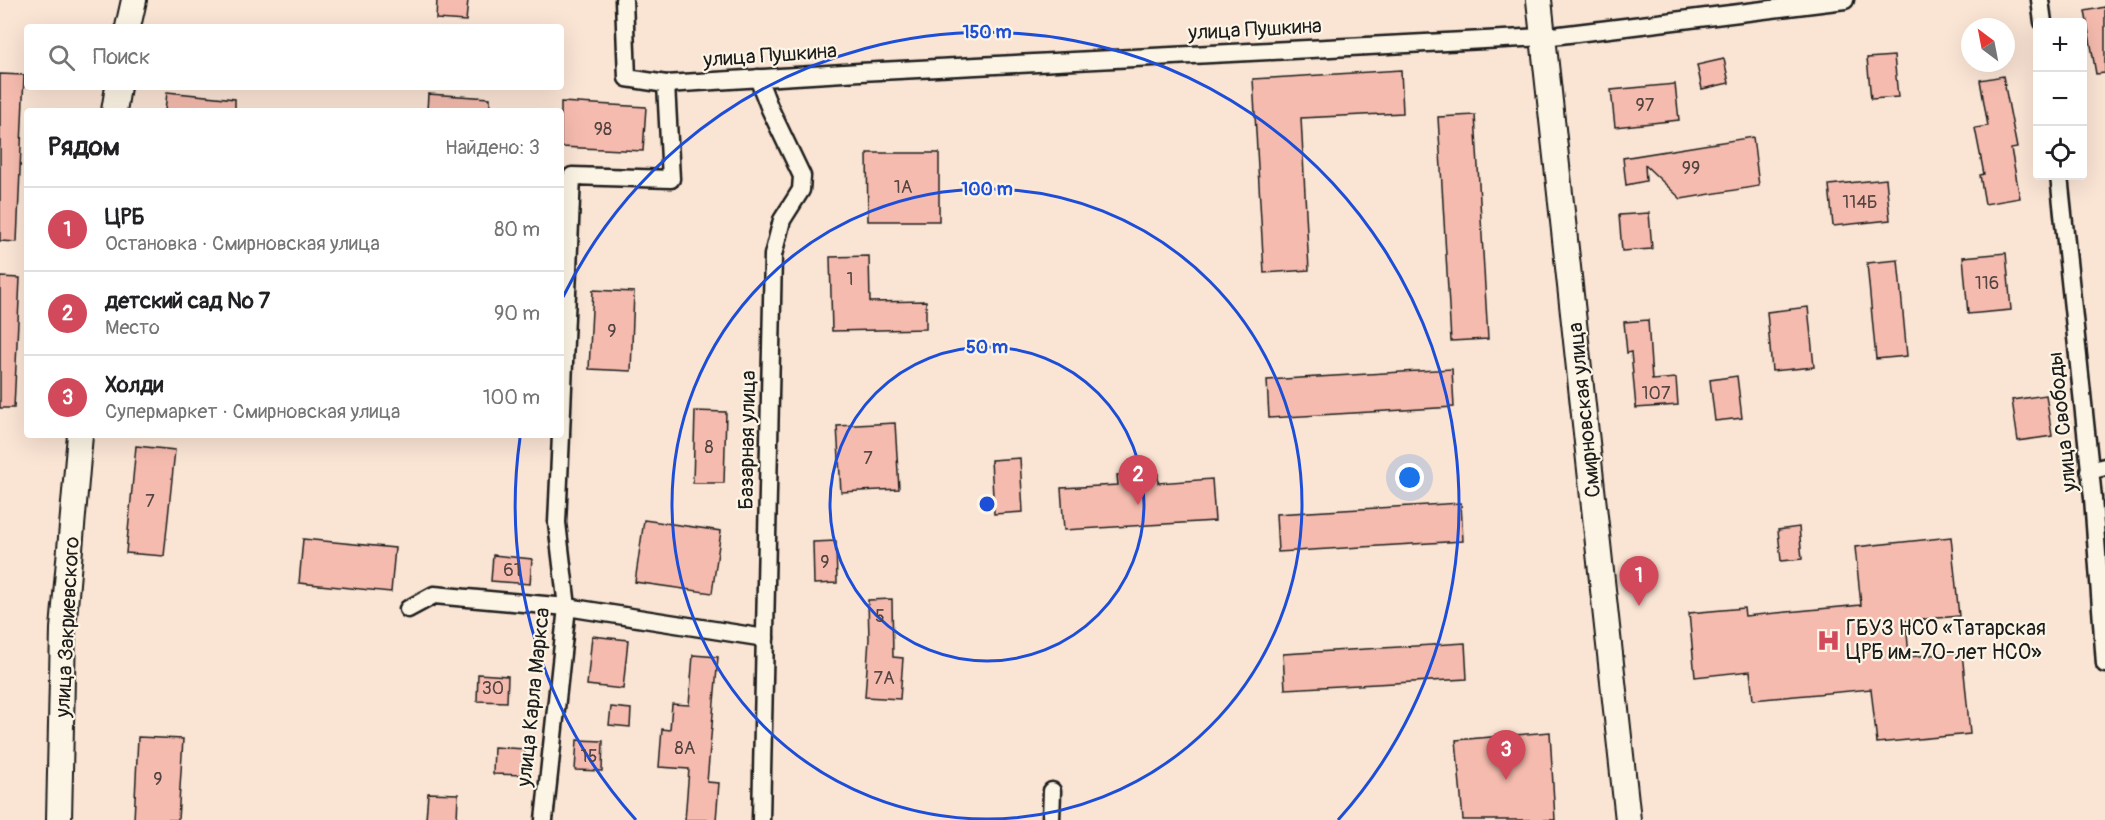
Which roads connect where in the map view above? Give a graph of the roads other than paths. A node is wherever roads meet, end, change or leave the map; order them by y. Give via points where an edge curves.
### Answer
1 (134, 0) edge
2 (624, 0) edge
3 (1539, 0) edge
4 (1845, 0) edge
5 (2040, 0) edge
6 (2042, 18) edge
7 (129, 24) edge
8 (1544, 38) junction
9 (758, 78) junction
10 (666, 84) junction
11 (118, 90) edge
12 (114, 108) edge
13 (2059, 180) edge
14 (564, 364) edge
15 (80, 438) edge
16 (561, 438) edge
17 (2097, 469) edge
18 (567, 607) junction
19 (408, 609) dead end
20 (765, 638) junction
21 (2105, 664) edge
22 (1052, 791) dead end
23 (59, 820) edge
24 (544, 820) edge
25 (761, 820) edge
26 (1051, 820) edge
27 (1628, 820) edge

1 - 7 street
2 - 10 street via 627,78
3 - 8 street, Смирновская улица
4 - 8 street, улица Пушкина
5 - 6 street
8 - 9 street, улица Пушкина
8 - 27 street, Смирновская улица
9 - 10 street, улица Пушкина
9 - 20 street, Базарная улица via 802,176 801,190 782,219 773,255
10 - 14 street, улица Карла Маркса via 671,179 572,176
11 - 12 street
13 - 17 street, улица Свободы
15 - 23 street, улица Закриевского via 63,629
16 - 18 street, улица Карла Маркса via 557,523
17 - 21 street, улица Свободы
18 - 19 street via 434,595
18 - 20 street
18 - 24 street, улица Карла Маркса
20 - 25 street, Базарная улица
22 - 26 street

